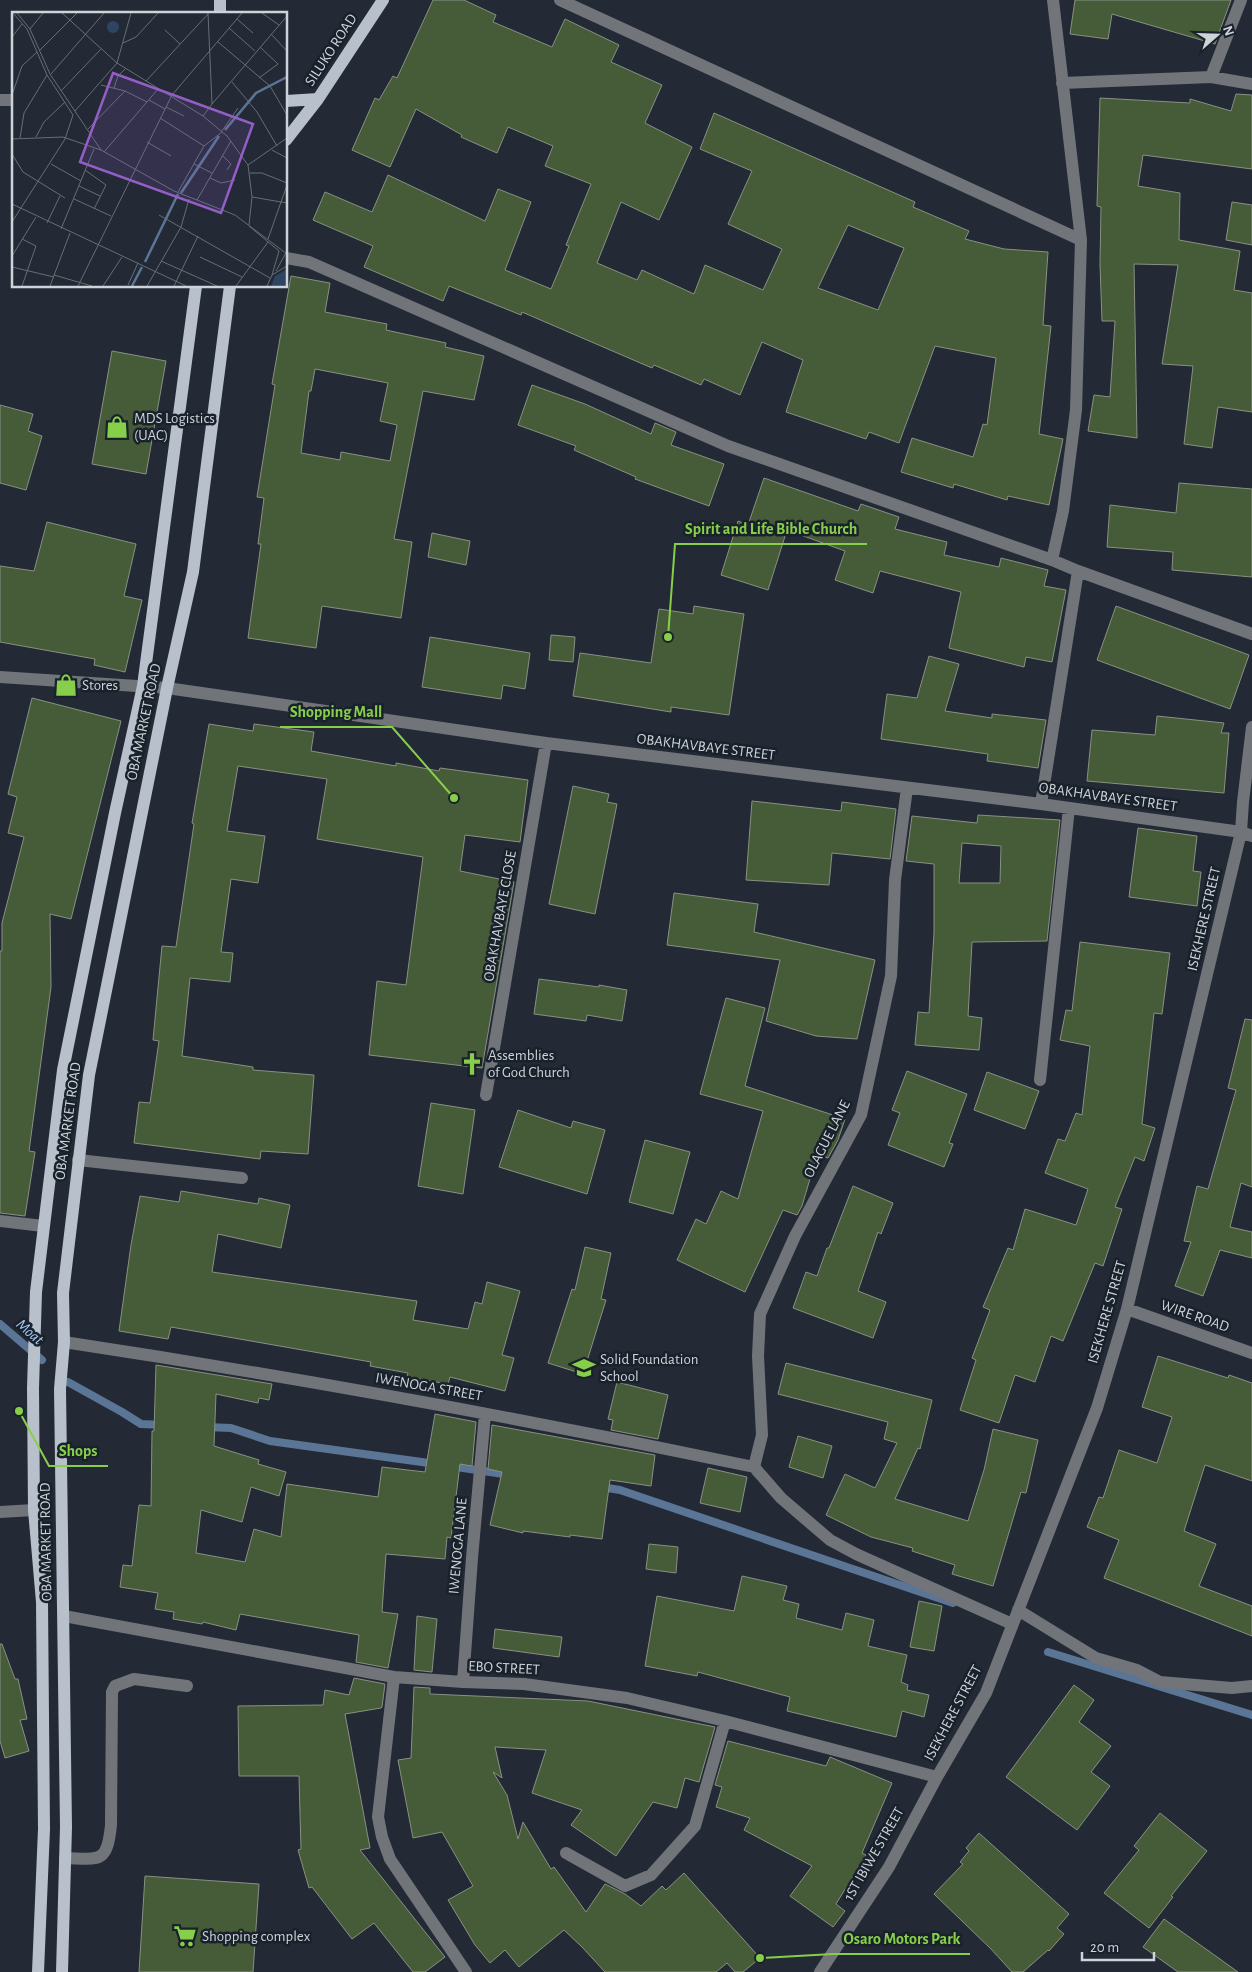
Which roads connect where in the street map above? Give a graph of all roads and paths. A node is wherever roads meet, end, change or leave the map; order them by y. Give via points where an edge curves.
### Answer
1 (383, 0) edge
2 (560, 0) edge
3 (1053, 0) edge
4 (1240, 0) edge
5 (1211, 77) junction
6 (1062, 83) junction
7 (1252, 84) edge
8 (318, 99) junction
9 (288, 100) edge
10 (288, 137) edge
11 (1081, 240) junction
12 (288, 258) edge
13 (196, 288) edge
14 (230, 288) edge
15 (1052, 560) junction
16 (1078, 571) junction
17 (1252, 634) edge
18 (0, 677) edge
19 (143, 686) junction
20 (167, 688) junction
21 (1252, 731) edge
22 (546, 743) junction
23 (907, 788) junction
24 (1247, 803) edge
25 (1041, 804) junction
26 (1069, 808) junction
27 (1247, 834) edge
28 (1040, 1080) dead end
29 (486, 1095) dead end
30 (78, 1160) junction
31 (242, 1178) dead end
32 (0, 1221) edge
33 (43, 1226) junction
34 (1127, 1309) junction
35 (64, 1342) junction
36 (1252, 1353) edge
37 (486, 1414) junction
38 (754, 1467) junction
39 (34, 1510) junction
40 (0, 1512) edge
41 (1018, 1610) junction
42 (64, 1616) junction
43 (1012, 1624) junction
44 (394, 1677) junction
45 (463, 1682) junction
46 (186, 1686) dead end
47 (1252, 1686) edge
48 (725, 1721) junction
49 (937, 1777) junction
50 (566, 1853) dead end
51 (65, 1858) junction
52 (38, 1972) edge
53 (62, 1972) edge
54 (466, 1972) edge
55 (820, 1972) edge

1 - 8 main road, SILUKO ROAD
2 - 11 street
3 - 6 street
4 - 5 street
5 - 6 street
5 - 7 street
6 - 11 street
8 - 9 main road
8 - 10 main road, SILUKO ROAD
11 - 15 street via 1076,410 1063,510
12 - 15 street via 310,262 728,446
13 - 19 main road, OBA MARKET ROAD
14 - 20 main road, OBA MARKET ROAD via 193,572
15 - 16 street
16 - 17 street
16 - 25 street
18 - 19 street
19 - 20 street, OBAKHAVBAYE STREET
19 - 33 main road, OBA MARKET ROAD via 63,1070
20 - 22 street, OBAKHAVBAYE STREET
20 - 30 main road, OBA MARKET ROAD via 90,1075
21 - 24 street, ISEKHERE STREET
22 - 23 street, OBAKHAVBAYE STREET
22 - 29 street, OBAKHAVBAYE CLOSE
23 - 25 street, OBAKHAVBAYE STREET
23 - 38 street, OLAGUE LANE via 895,880 891,976 861,1115 794,1236 760,1314 758,1356 762,1435
24 - 27 street, ISEKHERE STREET
25 - 26 street, OBAKHAVBAYE STREET
26 - 27 street, OBAKHAVBAYE STREET
26 - 28 street
27 - 34 street, ISEKHERE STREET
30 - 31 street
30 - 35 main road, OBA MARKET ROAD via 63,1293
32 - 33 street
33 - 39 main road, OBA MARKET ROAD via 36,1292
34 - 36 street, WIRE ROAD
34 - 41 street, ISEKHERE STREET via 1096,1408
35 - 37 street, IWENOGA STREET via 216,1365
35 - 42 main road, OBA MARKET ROAD via 60,1389
37 - 38 street, IWENOGA STREET
37 - 45 street, IWENOGA LANE
38 - 43 street via 781,1498 830,1540
39 - 40 street
39 - 52 main road, OBA MARKET ROAD via 42,1602 44,1829
41 - 43 street, ISEKHERE STREET
41 - 47 street via 1096,1658 1137,1670 1160,1682 1232,1688
42 - 44 street, EBO STREET
42 - 51 main road, OBA MARKET ROAD
43 - 49 street, ISEKHERE STREET via 986,1693
44 - 45 street, EBO STREET
44 - 54 street via 378,1817 382,1838 390,1858
45 - 48 street, EBO STREET via 524,1684 627,1698
46 - 51 street via 134,1679 115,1686 112,1692 109,1844 104,1855 96,1859
48 - 49 street, EBO STREET
48 - 50 street via 695,1826 650,1874 625,1886
49 - 55 street, 1ST IBIWE STREET via 889,1867
51 - 53 main road, OBA MARKET ROAD

